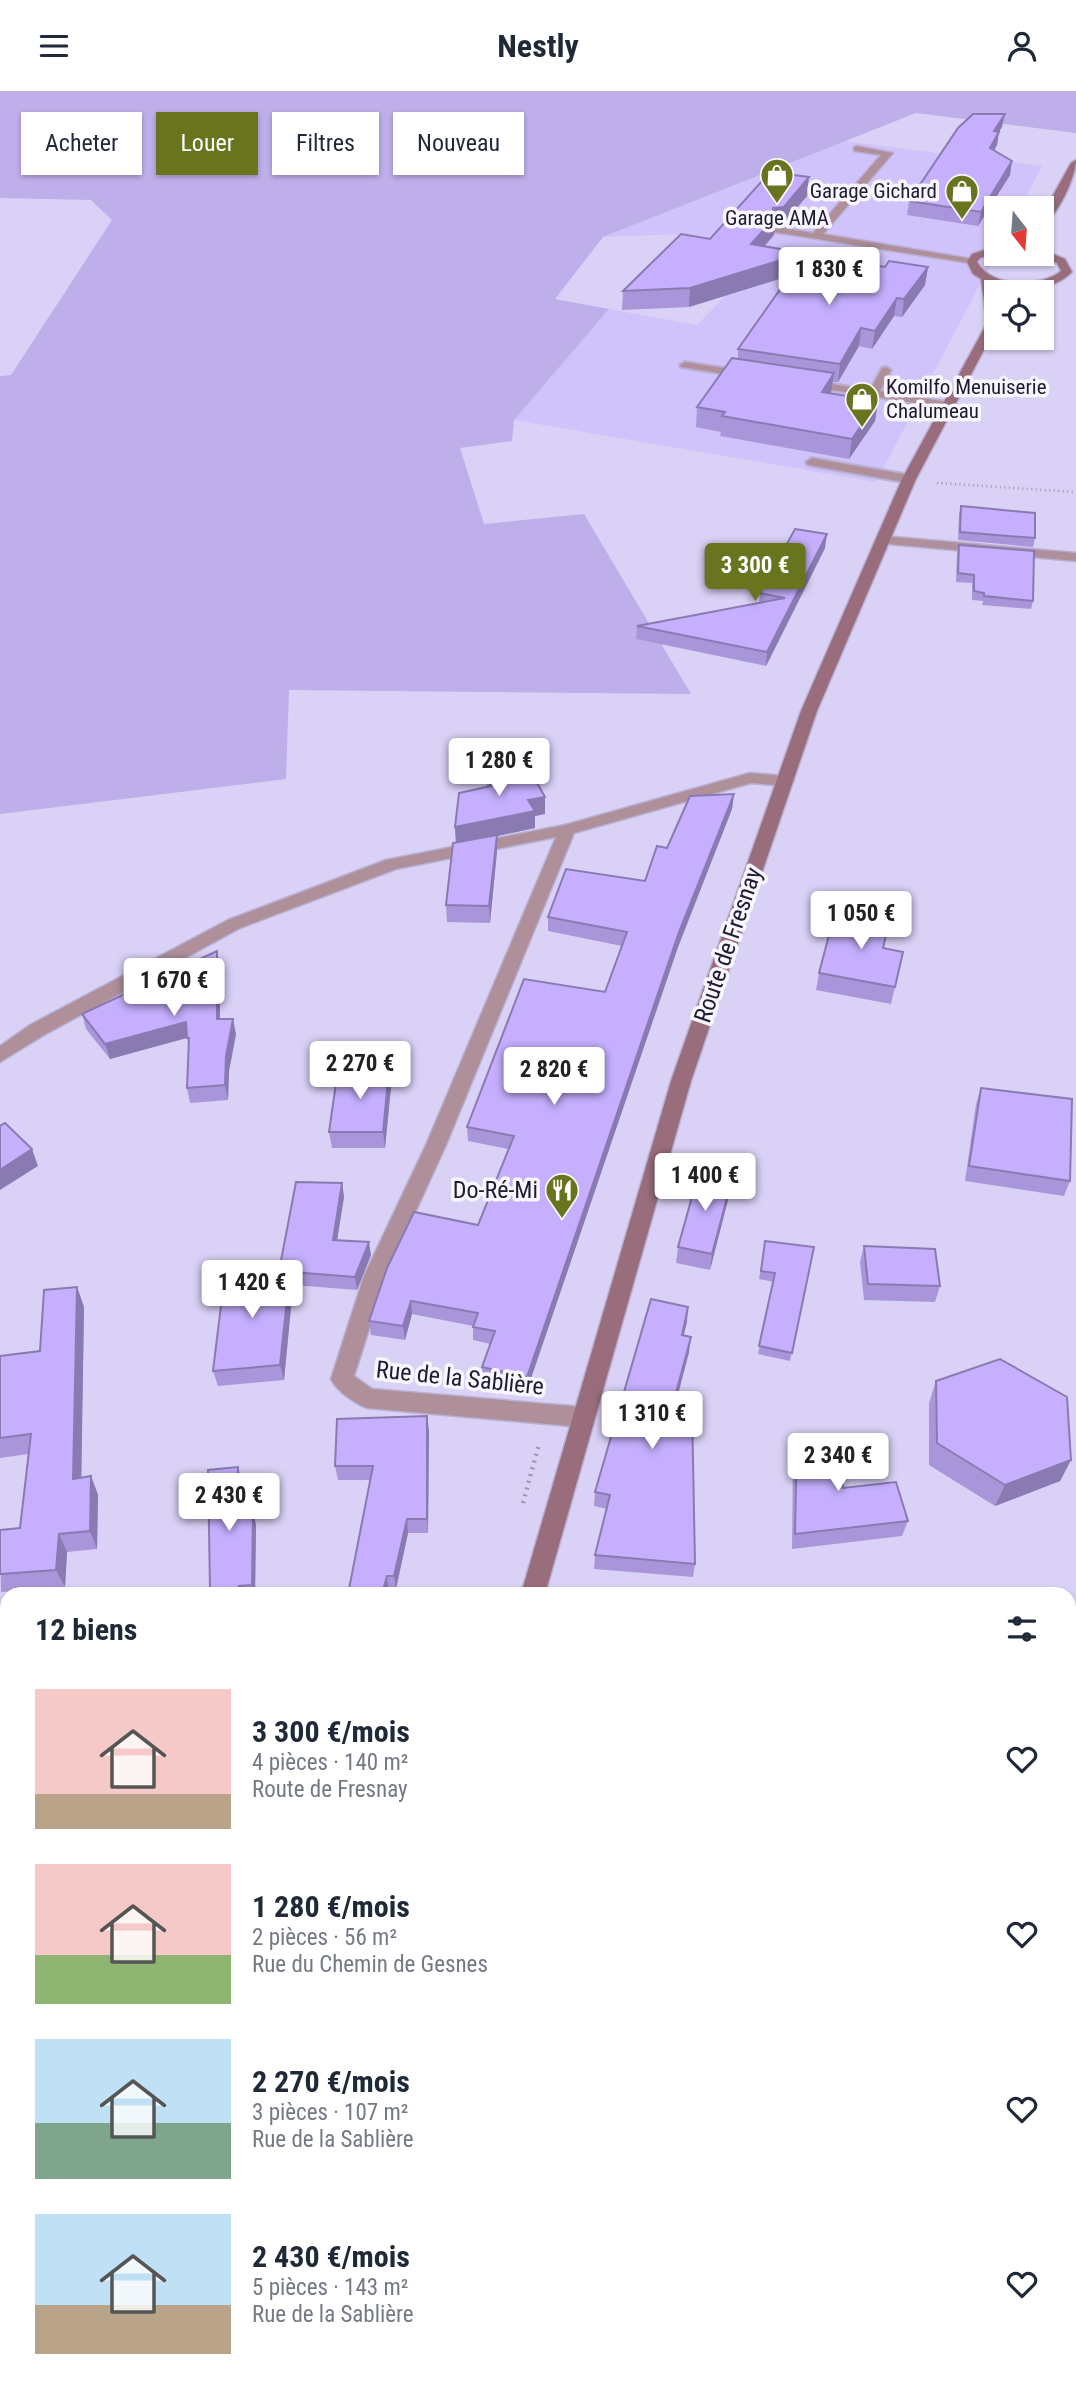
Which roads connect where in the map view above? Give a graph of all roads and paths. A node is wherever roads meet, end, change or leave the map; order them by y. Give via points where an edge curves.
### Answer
1 (858, 149) dead end
2 (1076, 163) edge
3 (1054, 211) edge
4 (776, 230) edge
5 (816, 236) junction
6 (984, 254) edge
7 (1054, 259) edge
8 (972, 262) junction
9 (1071, 273) edge
10 (986, 278) joint
11 (994, 280) edge
12 (1054, 282) edge
13 (984, 335) edge
14 (685, 365) dead end
15 (886, 370) dead end
16 (766, 377) edge
17 (793, 381) edge
18 (873, 394) junction
19 (947, 405) junction
20 (812, 462) dead end
21 (909, 479) junction
22 (1076, 492) edge
23 (883, 540) junction
24 (1076, 557) edge
25 (786, 781) junction
26 (566, 830) junction
27 (0, 1055) edge
28 (582, 1417) junction
29 (535, 1587) edge

1 - 5 street via 888,153
2 - 3 street
4 - 5 street
5 - 8 street
6 - 8 street
7 - 9 street
8 - 10 street
9 - 12 street
10 - 11 street
13 - 19 street, Route de Fresnay
14 - 16 lane
15 - 18 lane
17 - 18 lane
18 - 19 lane
19 - 21 street, Route de Fresnay
20 - 21 lane
21 - 22 path
21 - 23 street, Route de Fresnay
23 - 24 street
23 - 25 street, Route de Fresnay via 809,711
25 - 26 street via 750,778
25 - 28 street, Route de Fresnay via 681,1081
26 - 27 street via 392,864 234,924 37,1030
26 - 28 street, Rue de la Sablière via 436,1145 375,1276 342,1379 368,1398
28 - 29 street, Route de Fresnay

